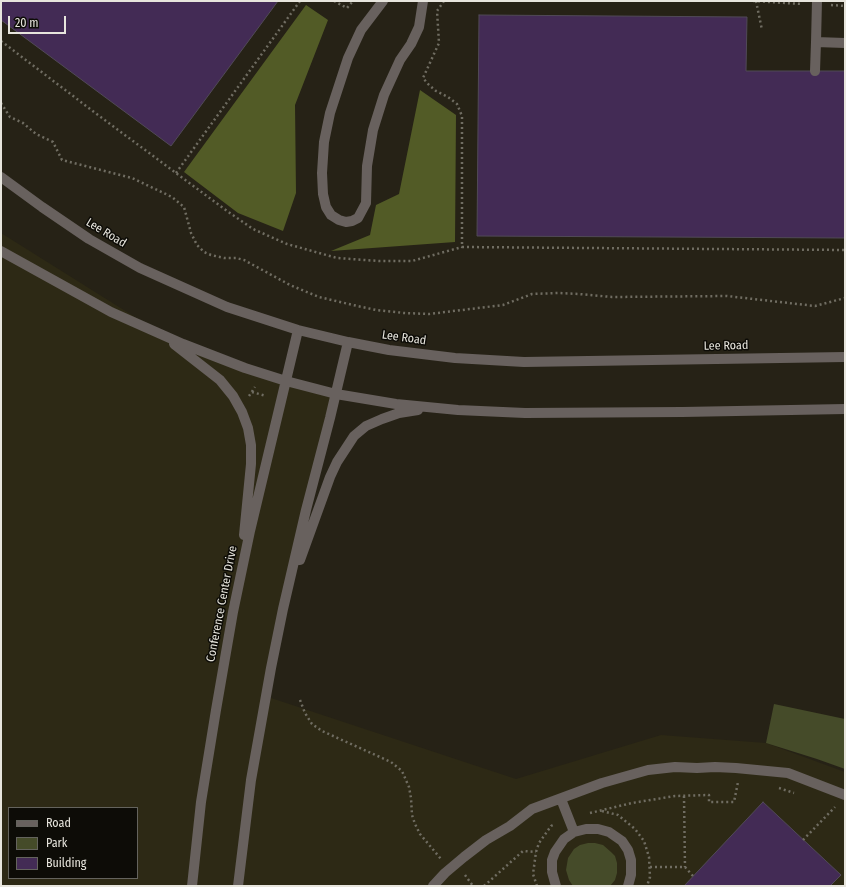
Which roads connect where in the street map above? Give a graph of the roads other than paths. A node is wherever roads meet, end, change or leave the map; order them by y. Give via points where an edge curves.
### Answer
1 (383, 1) edge
2 (423, 1) edge
3 (817, 1) edge
4 (816, 42) junction
5 (845, 43) edge
6 (815, 71) dead end
7 (1, 177) edge
8 (1, 251) edge
9 (298, 330) junction
10 (162, 334) junction
11 (348, 342) junction
12 (845, 357) edge
13 (286, 381) junction
14 (336, 394) junction
15 (430, 408) junction
16 (845, 409) edge
17 (238, 586) junction
18 (282, 609) junction
19 (845, 795) edge
20 (562, 799) junction
21 (574, 832) junction
22 (192, 886) edge
23 (238, 886) edge
24 (433, 886) edge
25 (556, 886) edge
26 (628, 886) edge

1 - 2 street via 361,30 348,58 330,113 324,142 322,173 326,207 332,215 346,222 358,218 366,203 367,166 373,130 384,95 419,27
3 - 4 street
4 - 5 street
4 - 6 street
7 - 9 street, Lee Road via 89,239 140,268 228,307
8 - 10 street via 111,312
9 - 11 street, Lee Road
9 - 13 street, Conference Center Drive
10 - 13 street via 245,368
10 - 17 street via 220,380 233,396 248,428 251,464
11 - 12 street, Lee Road via 456,358 524,362
11 - 14 street
13 - 14 street
13 - 17 street, Conference Center Drive
14 - 15 street
14 - 18 street
15 - 16 street via 525,413
15 - 18 street via 399,413 382,419 366,426 354,436 330,476
17 - 22 street, Conference Center Drive via 201,802
18 - 23 street via 252,772
19 - 20 street via 788,773 736,768 675,767 619,777
20 - 21 street
20 - 24 street via 532,809 486,840
21 - 25 street via 564,839 552,860
21 - 26 street via 598,829 609,832 622,842 631,860

